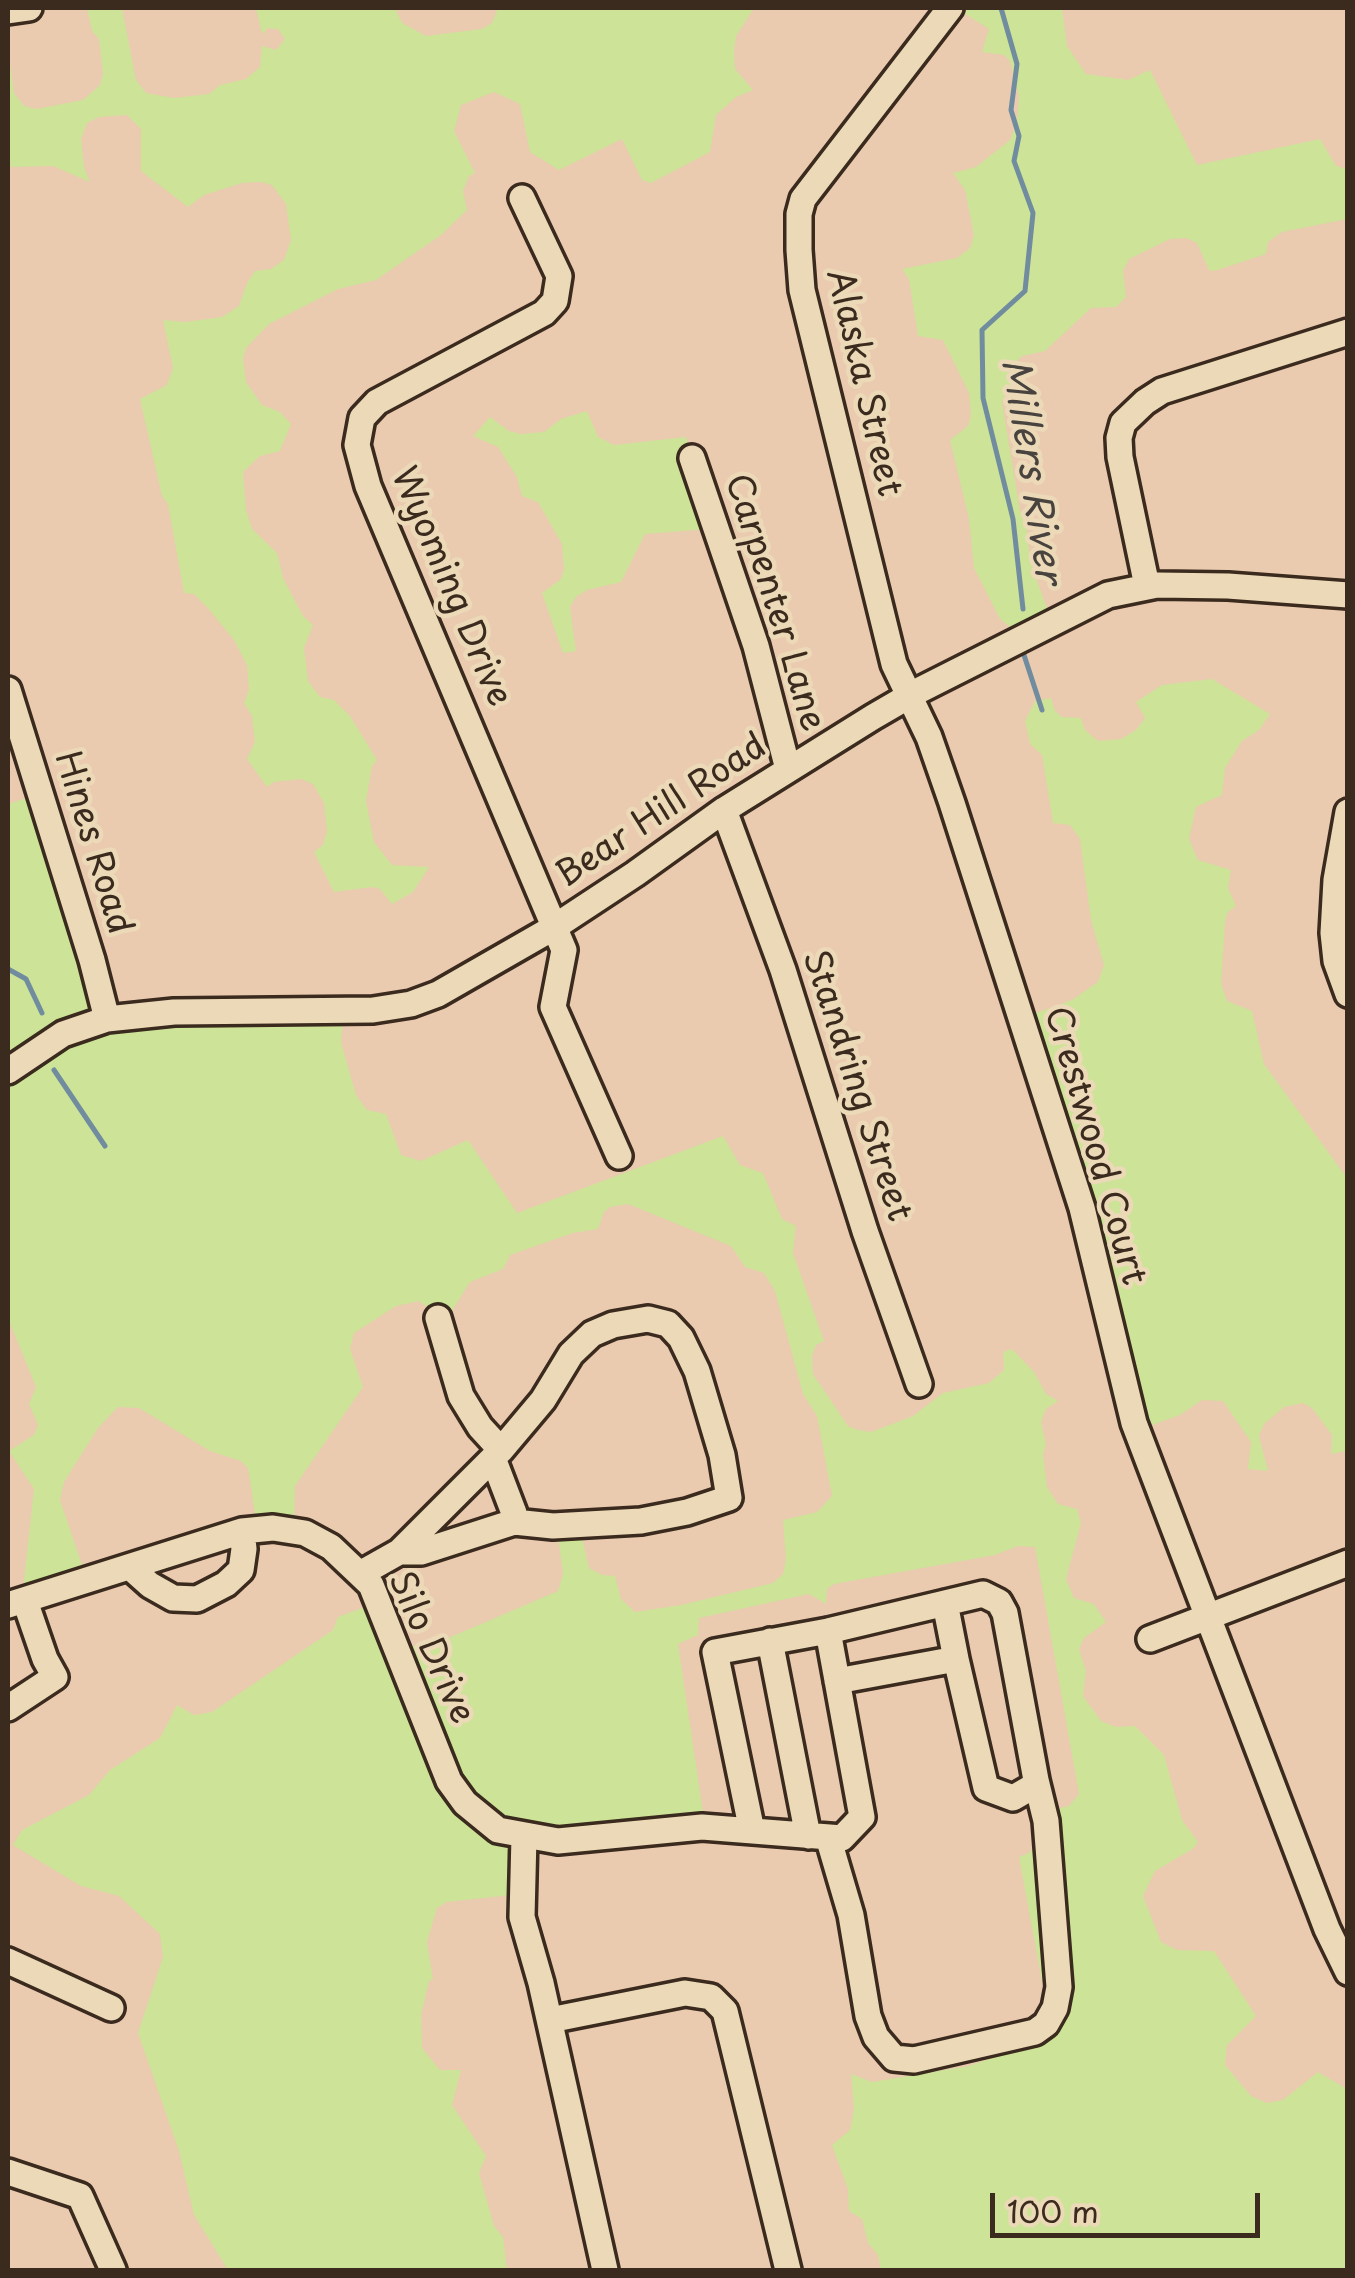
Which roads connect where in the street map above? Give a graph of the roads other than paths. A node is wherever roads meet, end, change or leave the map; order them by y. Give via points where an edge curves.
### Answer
1 (28, 8) edge
2 (8, 11) edge
3 (942, 11) edge
4 (522, 198) dead end
5 (1348, 332) edge
6 (692, 458) dead end
7 (1147, 586) junction
8 (1348, 594) edge
9 (8, 690) edge
10 (909, 696) junction
11 (788, 769) junction
12 (724, 810) junction
13 (1348, 812) edge
14 (553, 928) junction
15 (1348, 994) edge
16 (106, 1019) junction
17 (8, 1071) edge
18 (619, 1156) dead end
19 (438, 1318) dead end
20 (919, 1384) dead end
21 (497, 1454) junction
22 (514, 1522) junction
23 (242, 1531) junction
24 (399, 1552) junction
25 (1348, 1563) edge
26 (131, 1568) junction
27 (360, 1574) junction
28 (16, 1603) edge
29 (945, 1603) junction
30 (1206, 1617) junction
31 (828, 1631) junction
32 (1150, 1639) dead end
33 (770, 1642) junction
34 (956, 1659) junction
35 (837, 1681) junction
36 (8, 1708) edge
37 (1036, 1780) junction
38 (752, 1831) junction
39 (524, 1836) junction
40 (826, 1837) junction
41 (8, 1961) edge
42 (1348, 1972) edge
43 (111, 2008) dead end
44 (550, 2020) junction
45 (8, 2172) edge
46 (112, 2270) edge
47 (605, 2270) edge
48 (788, 2270) edge

1 - 2 street
3 - 10 street, Alaska Street via 804,198 800,214 802,290 894,664
4 - 14 street, Wyoming Drive via 559,276 554,301 544,313 377,402 362,418 358,445 368,486
5 - 7 street via 1162,392 1123,423 1120,457
6 - 11 street, Carpenter Lane via 756,646
7 - 8 street, Bear Hill Road
7 - 10 street, Bear Hill Road via 1108,595
9 - 16 street, Hines Road
10 - 11 street, Bear Hill Road
10 - 30 street, Crestwood Court via 952,803 1082,1208 1134,1422
11 - 12 street, Bear Hill Road
12 - 14 street, Bear Hill Road
12 - 20 street, Standring Street
13 - 15 street via 1332,918
14 - 16 street, Bear Hill Road via 411,1004
14 - 18 street, Wyoming Drive via 564,950 552,1007
16 - 17 street, Bear Hill Road via 64,1034
19 - 21 street via 461,1396
21 - 22 street
21 - 22 street via 592,1334 648,1319 668,1324 681,1338 697,1371 728,1498 641,1521
21 - 24 street
22 - 24 street via 421,1552
23 - 26 street, Silo Drive
23 - 26 street via 241,1570 197,1600 173,1598
23 - 27 street, Silo Drive via 305,1533
24 - 27 street
25 - 30 street
26 - 28 street, Silo Drive
27 - 39 street, Silo Drive via 378,1599 449,1781 480,1817
28 - 36 street via 55,1677
29 - 31 street
29 - 34 street
29 - 37 street via 983,1594 1005,1612
30 - 32 street
30 - 42 street, Crestwood Court
31 - 33 street
31 - 35 street
33 - 38 street via 715,1652
33 - 40 street
34 - 35 street
34 - 37 street via 986,1788 1014,1798
35 - 40 street via 862,1817
37 - 40 street via 1046,1821 1058,1988 1055,2008 1035,2032 914,2060 894,2058 868,2016 851,1915
38 - 39 street, Silo Drive via 702,1827 558,1841
38 - 40 street, Silo Drive
39 - 44 street via 522,1917
41 - 43 street
44 - 47 street
44 - 48 street via 686,1992 711,1998 725,2012
45 - 46 street via 80,2196

